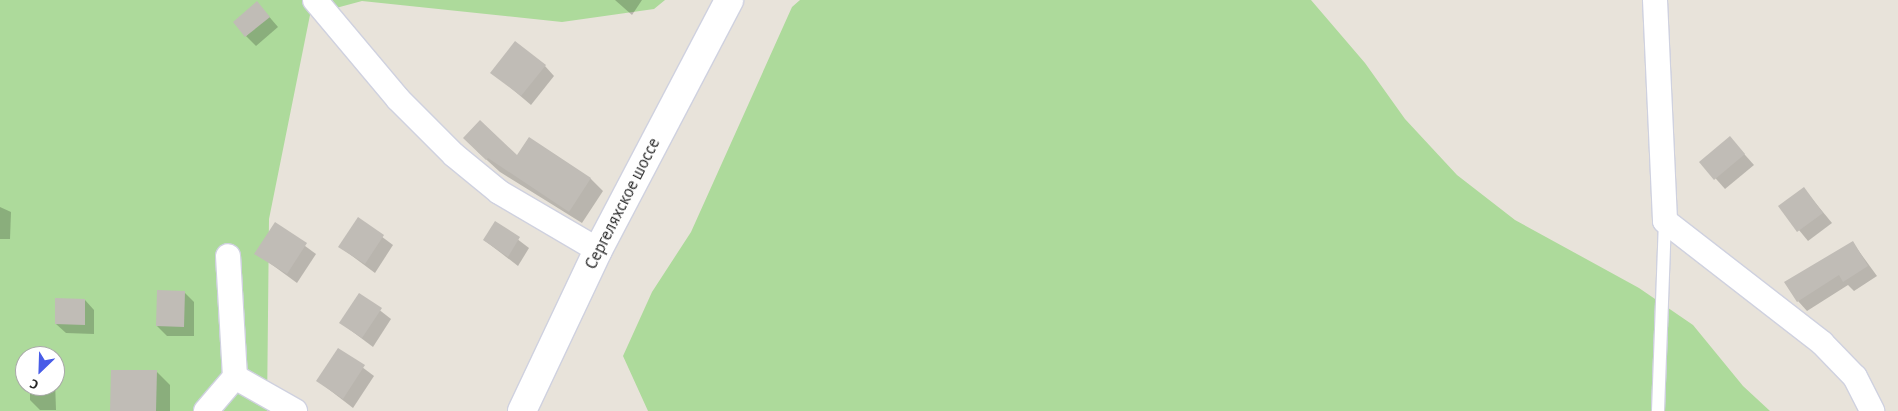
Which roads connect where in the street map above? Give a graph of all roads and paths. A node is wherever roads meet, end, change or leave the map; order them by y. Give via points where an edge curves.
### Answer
1 (314, 0) edge
2 (729, 0) edge
3 (1654, 0) edge
4 (1665, 221) junction
5 (598, 250) junction
6 (228, 256) dead end
7 (235, 376) junction
8 (206, 411) edge
9 (296, 411) edge
10 (522, 411) edge
11 (1658, 411) edge
12 (1872, 411) edge

1 - 5 street via 398,99 454,155 498,192
2 - 5 main road, Сергеляхское шоссе
3 - 4 street
4 - 11 lane
4 - 12 street via 1822,343 1855,377
5 - 10 main road, Сергеляхское шоссе
6 - 7 street
7 - 8 street
7 - 9 street

